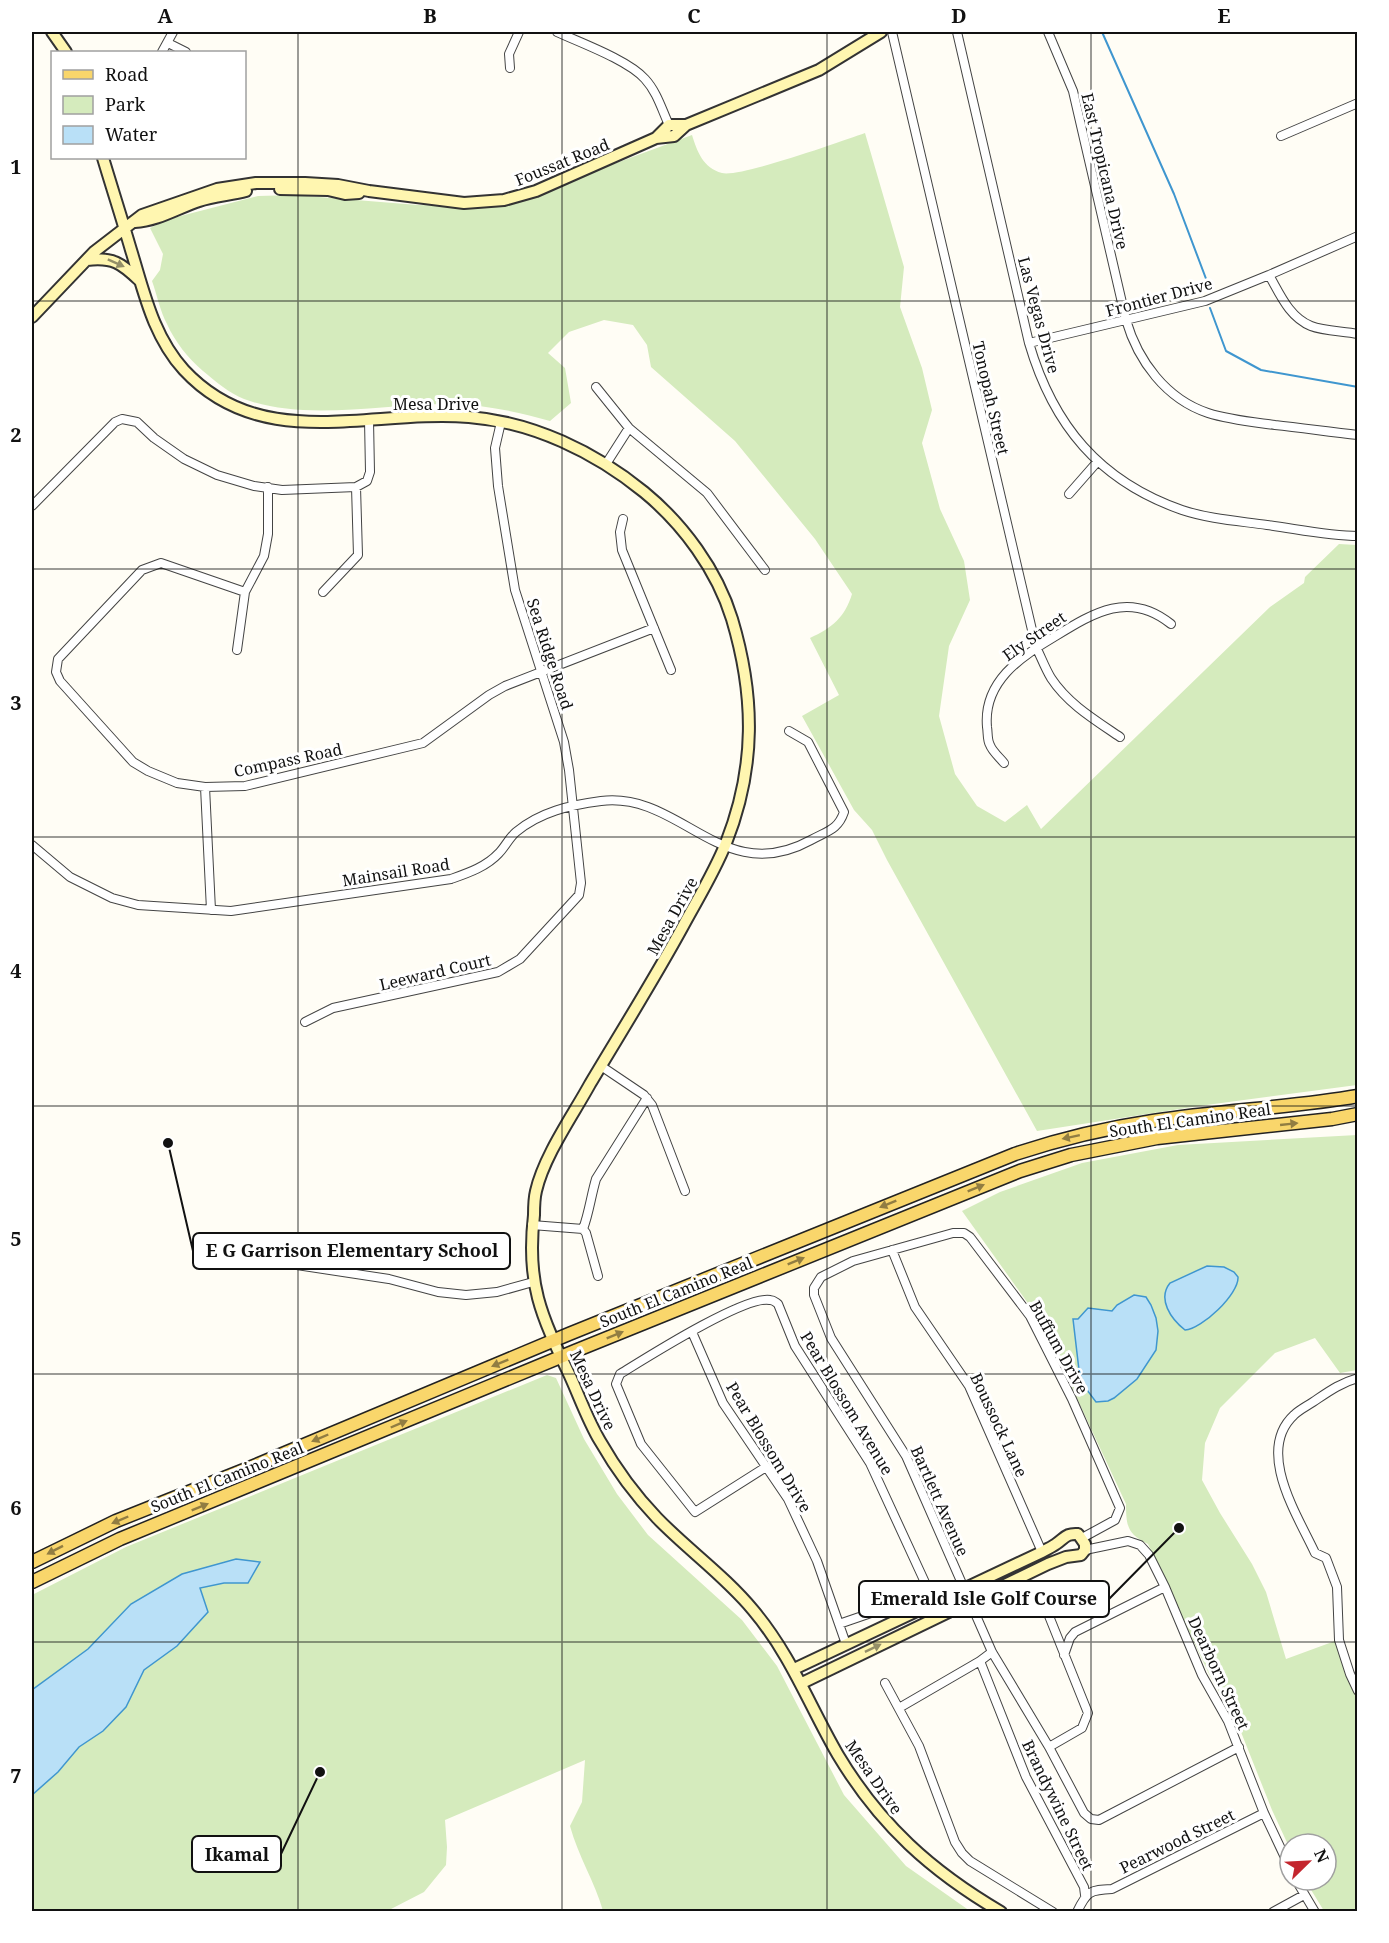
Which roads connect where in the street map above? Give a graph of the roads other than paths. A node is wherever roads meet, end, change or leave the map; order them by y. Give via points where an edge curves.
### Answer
1 (52, 32) edge
2 (173, 32) edge
3 (519, 32) edge
4 (557, 32) edge
5 (881, 32) edge
6 (892, 32) edge
7 (957, 32) edge
8 (1048, 32) edge
9 (168, 43) junction
10 (65, 51) edge
11 (163, 51) edge
12 (184, 51) edge
13 (510, 68) dead end
14 (1358, 103) edge
15 (669, 125) junction
16 (686, 125) junction
17 (1281, 136) dead end
18 (656, 138) junction
19 (103, 159) edge
20 (130, 225) junction
21 (1358, 236) edge
22 (87, 260) junction
23 (1269, 275) junction
24 (141, 281) junction
25 (32, 317) edge
26 (1126, 320) junction
27 (1358, 334) edge
28 (1029, 343) junction
29 (596, 387) dead end
30 (369, 420) junction
31 (501, 422) junction
32 (629, 428) junction
33 (1358, 435) edge
34 (1098, 461) junction
35 (606, 464) junction
36 (268, 487) junction
37 (356, 487) junction
38 (1069, 494) dead end
39 (32, 506) edge
40 (623, 519) dead end
41 (1358, 536) edge
42 (765, 570) dead end
43 (245, 592) junction
44 (323, 592) dead end
45 (1171, 624) dead end
46 (654, 628) junction
47 (1036, 647) junction
48 (237, 650) dead end
49 (671, 670) dead end
50 (542, 671) junction
51 (789, 731) dead end
52 (1120, 737) dead end
53 (1004, 763) dead end
54 (205, 787) junction
55 (573, 806) junction
56 (32, 845) edge
57 (724, 847) junction
58 (579, 895) joint
59 (212, 910) junction
60 (305, 1022) dead end
61 (601, 1066) junction
62 (1358, 1096) edge
63 (647, 1098) junction
64 (1358, 1114) edge
65 (685, 1191) dead end
66 (532, 1225) junction
67 (582, 1229) junction
68 (892, 1250) junction
69 (257, 1259) dead end
70 (598, 1276) dead end
71 (533, 1282) junction
72 (692, 1332) junction
73 (554, 1341) junction
74 (561, 1357) junction
75 (1358, 1378) edge
76 (766, 1467) junction
77 (1082, 1538) junction
78 (1085, 1550) junction
79 (1042, 1552) junction
80 (32, 1562) edge
81 (1020, 1577) junction
82 (32, 1582) edge
83 (1165, 1587) junction
84 (906, 1588) dead end
85 (965, 1588) junction
86 (970, 1601) junction
87 (934, 1602) junction
88 (1047, 1611) dead end
89 (839, 1624) junction
90 (912, 1629) junction
91 (846, 1644) junction
92 (992, 1652) junction
93 (1064, 1655) junction
94 (980, 1661) junction
95 (794, 1669) junction
96 (827, 1670) junction
97 (802, 1683) junction
98 (885, 1683) dead end
99 (1358, 1690) edge
100 (898, 1708) junction
101 (1049, 1747) junction
102 (1239, 1748) junction
103 (1264, 1813) junction
104 (1278, 1843) edge
105 (1304, 1894) joint
106 (1085, 1895) junction
107 (1001, 1911) edge
108 (1053, 1911) edge
109 (1077, 1911) edge
110 (1273, 1911) edge
111 (1315, 1911) edge

1 - 10 main road
2 - 9 street
3 - 13 street via 509,54
4 - 15 street via 629,66 644,78
5 - 16 main road, Foussat Road via 819,70
6 - 47 street, Tonopah Street
7 - 28 street, Las Vegas Drive
8 - 26 street, East Tropicana Drive via 1073,91
9 - 11 street
9 - 12 street
14 - 17 street
15 - 16 main road, Foussat Road
15 - 18 main road, Foussat Road
16 - 18 main road, Foussat Road via 674,136
18 - 20 main road, Foussat Road via 536,191 504,200 464,202 338,185 256,183 171,203 142,215
19 - 20 main road, Mesa Drive
20 - 22 main road, Foussat Road
20 - 24 main road, Mesa Drive
21 - 23 street, Frontier Drive
22 -> 24 main road via 117,261
22 - 25 main road, Foussat Road
23 - 26 street, Frontier Drive via 1205,301
23 - 27 street via 1294,315 1310,326
24 - 30 main road, Mesa Drive via 153,322 167,349 217,398 249,414 270,418
26 - 28 street, Frontier Drive
26 - 33 street, East Tropicana Drive via 1145,364 1185,402 1235,420
28 - 34 street, Las Vegas Drive via 1038,374 1054,406 1076,440
29 - 32 street
30 - 31 main road, Mesa Drive via 452,416
30 - 37 street via 370,472 367,481
31 - 35 main road, Mesa Drive via 550,436
31 - 50 street, Sea Ridge Road via 495,448 510,568
32 - 35 street
32 - 42 street via 707,493
34 - 38 street
34 - 41 street, Las Vegas Drive via 1145,495 1183,510 1214,518
35 - 57 main road, Mesa Drive via 673,520 703,559 730,614 746,670 750,731 747,771
36 - 37 street
36 - 39 street via 217,475 184,459 137,422 122,419
36 - 43 street via 264,556
37 - 44 street via 358,555
40 - 46 street via 622,550
43 - 48 street
43 - 54 street, Compass Road via 161,562 154,564 142,570 58,658 56,672 60,681 133,762 177,783
45 - 47 street, Ely Street via 1144,610 1111,608 1082,619
46 - 49 street
46 - 50 street, Compass Road
47 - 52 street, Tonopah Street via 1059,688 1078,708
47 - 53 street, Ely Street via 1003,675 989,700 989,745
50 - 54 street, Compass Road via 489,695 423,743 245,786
50 - 55 street, Sea Ridge Road via 564,742
51 - 57 street, Mainsail Road via 808,741 842,805 844,812 839,825 785,852 741,853
54 - 59 street
55 - 57 street, Mainsail Road via 621,800 649,807
55 - 58 street, Sea Ridge Road
55 - 59 street, Mainsail Road via 541,815 514,833 498,855 473,872 451,879 231,911
56 - 59 street, Mainsail Road via 70,877 112,898 138,905
57 - 61 main road, Mesa Drive via 644,997
58 - 60 street, Leeward Court via 509,967 333,1008
61 - 63 street
61 - 66 main road, Mesa Drive via 544,1168 536,1191
62 -> 73 main road, South El Camino Real via 1154,1120 1047,1143
63 - 65 street
63 - 67 street via 596,1179
74 -> 64 main road, South El Camino Real via 991,1182 1071,1155 1157,1138
66 - 67 street
66 - 71 main road, Mesa Drive
67 - 70 street
68 - 77 street, Buffum Drive via 964,1233 1030,1316 1120,1508 1115,1520
68 - 79 street, Boussock Lane via 915,1307 969,1386
68 - 85 street, Bartlett Avenue via 853,1261 820,1277 814,1295 831,1338 906,1456
69 - 71 street via 389,1279 457,1294 497,1292
71 - 73 main road, Mesa Drive
72 - 76 street, Pear Blossom Drive via 723,1403
72 - 76 street, Pear Blossom Avenue via 620,1374 616,1384 640,1444 695,1512
72 - 87 street, Pear Blossom Avenue via 733,1308 768,1299 778,1304 795,1346 870,1463
73 - 74 main road, Mesa Drive
73 -> 80 main road, South El Camino Real via 116,1521
82 -> 74 main road, South El Camino Real via 120,1539
74 - 95 main road, Mesa Drive via 598,1438 627,1484 656,1517 749,1605
75 - 99 street via 1341,1383 1294,1415 1279,1442 1278,1461 1280,1476 1315,1553 1326,1558 1337,1587 1339,1640
76 - 89 street, Pear Blossom Drive via 788,1499 817,1561
77 - 78 main road
77 - 79 main road via 1070,1533
78 - 81 main road via 1081,1555 1066,1557
78 - 83 street, Dearborn Street via 1128,1541 1140,1545
79 - 81 main road via 1040,1562
79 - 85 main road
81 - 86 main road
83 - 93 street via 1076,1632
83 - 102 street, Dearborn Street via 1202,1675
84 - 89 street via 871,1613
85 - 86 street, Bartlett Avenue
85 - 87 main road
86 - 90 main road
86 - 92 street, Bartlett Avenue
87 - 90 main road via 934,1611 921,1617
87 - 91 main road
88 - 93 street
89 - 91 street, Pear Blossom Drive
96 -> 90 main road
91 - 95 main road
91 - 96 main road via 844,1656 833,1661
92 - 94 street
92 - 101 street, Bartlett Avenue
93 - 101 street via 1088,1713 1082,1728
94 - 100 street
94 - 106 street, Brandywine Street via 1026,1778
95 - 97 main road, Mesa Drive
96 - 97 main road
97 - 107 main road, Mesa Drive via 854,1779 906,1844 940,1874
98 - 100 street
100 - 108 street via 919,1746 962,1853
101 - 102 street, Bartlett Avenue via 1084,1813 1099,1820
102 - 103 street, Dearborn Street
103 - 104 street, Dearborn Street
103 - 106 street, Pearwood Street via 1112,1888 1095,1889
105 - 110 street
105 - 111 street
106 - 109 street

